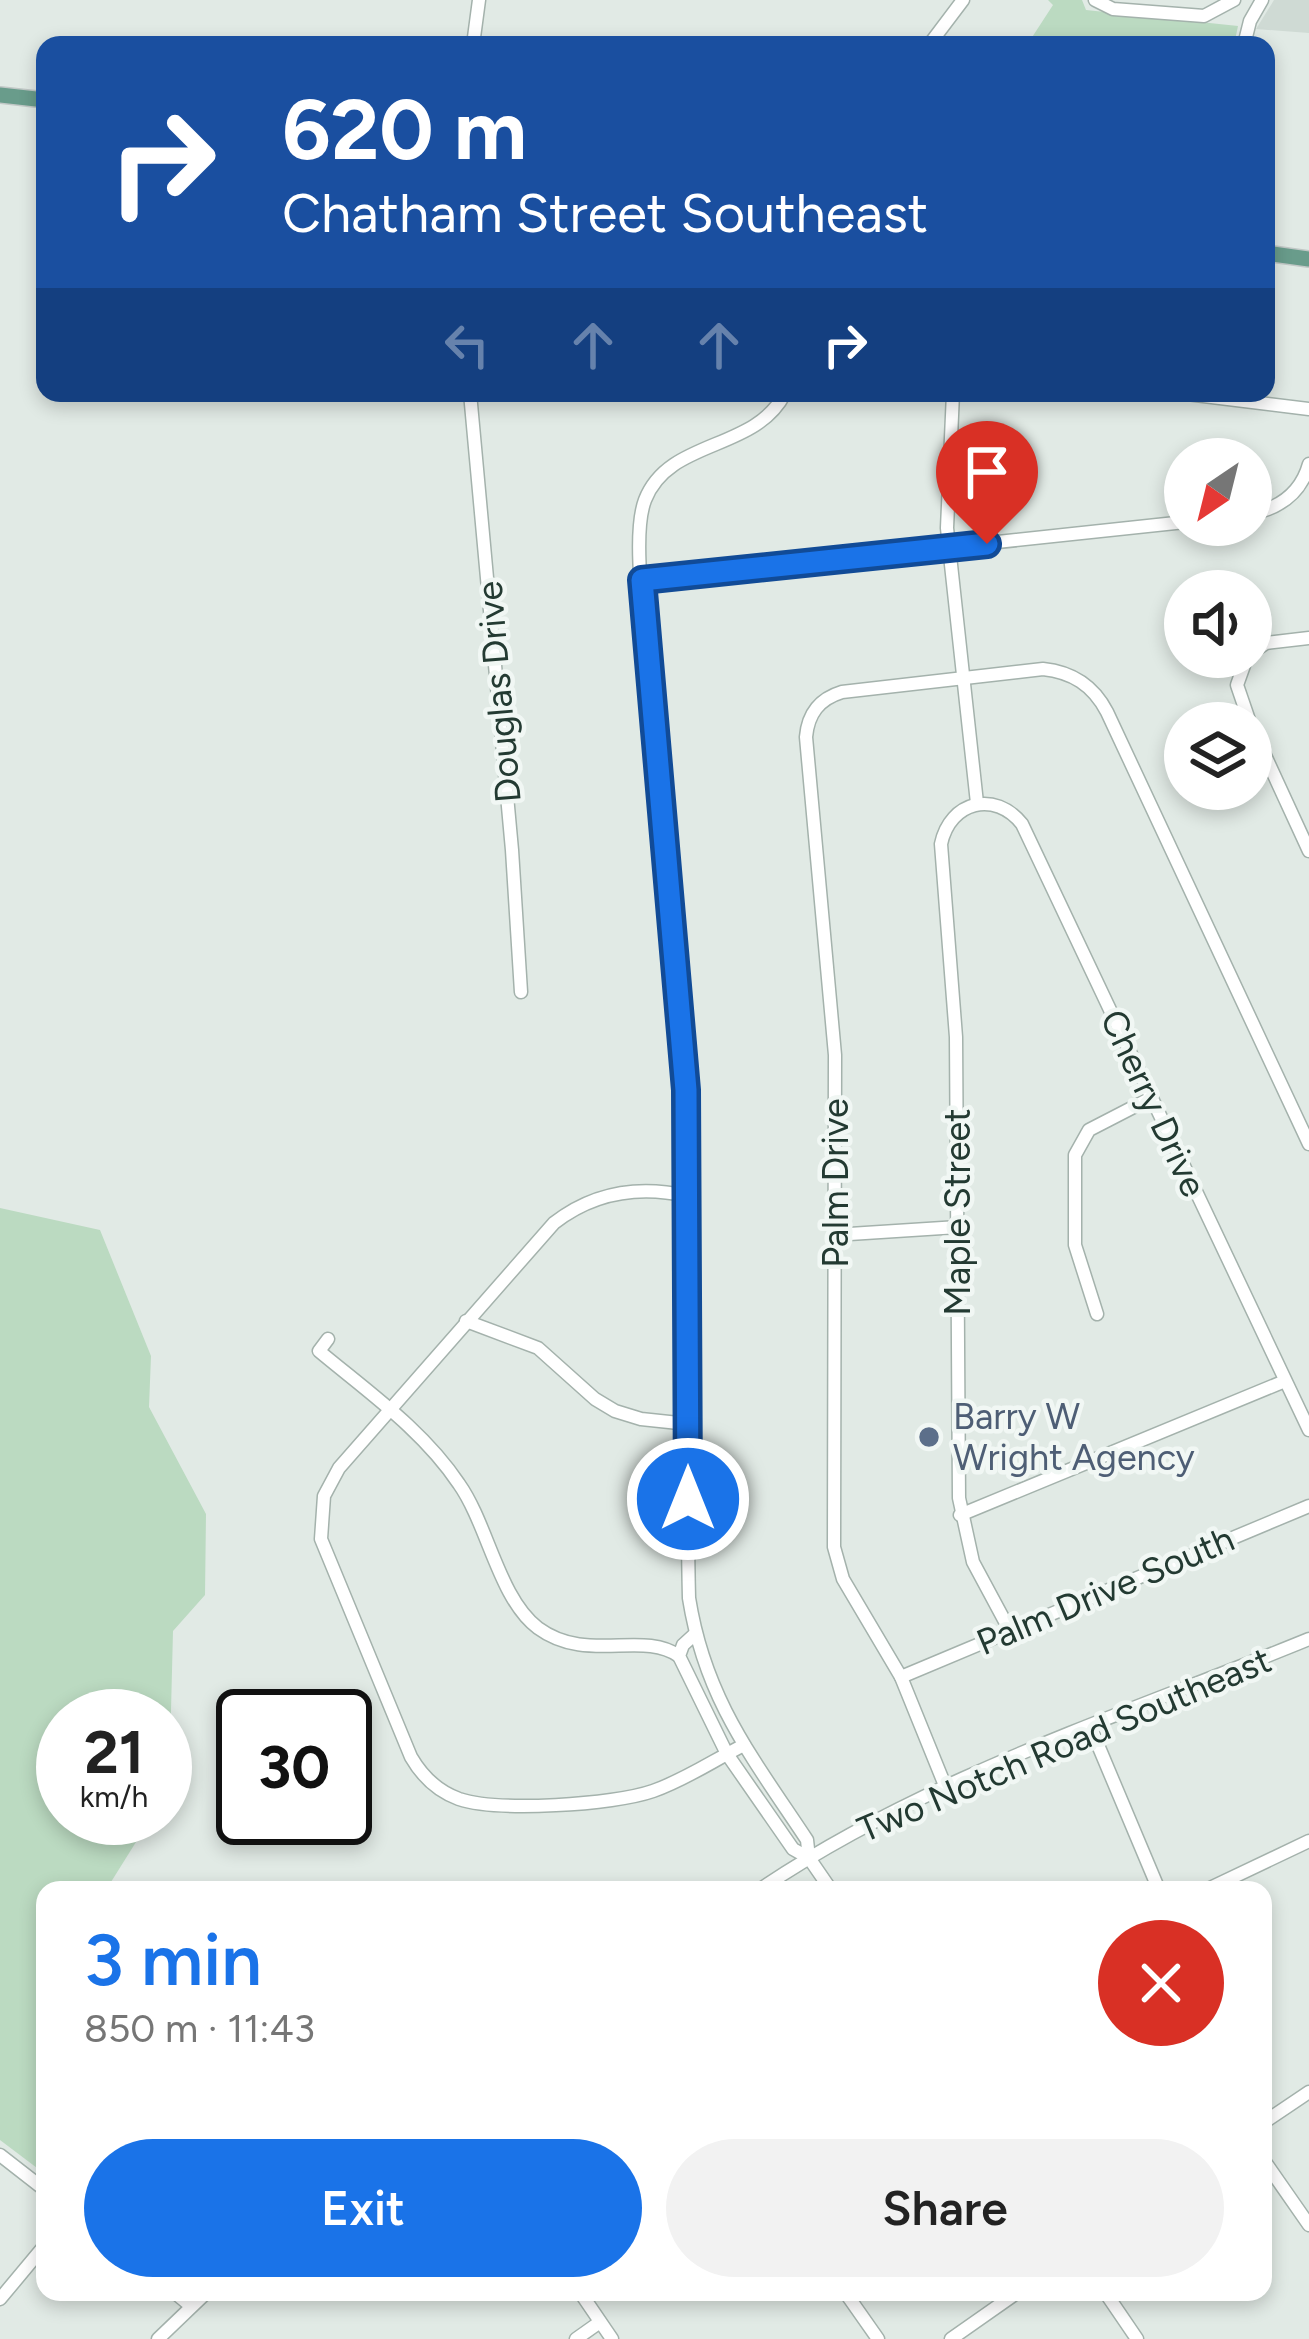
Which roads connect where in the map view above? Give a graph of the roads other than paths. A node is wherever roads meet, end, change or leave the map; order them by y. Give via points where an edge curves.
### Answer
1 (479, 0) edge
2 (963, 0) edge
3 (1095, 0) edge
4 (1234, 0) edge
5 (1262, 0) edge
6 (474, 36) edge
7 (936, 36) edge
8 (1246, 36) edge
9 (0, 94) edge
10 (36, 99) edge
11 (1275, 255) edge
12 (1309, 259) edge
13 (471, 402) edge
14 (778, 402) edge
15 (952, 402) edge
16 (1252, 402) edge
17 (1309, 409) edge
18 (1309, 464) edge
19 (1272, 506) edge
20 (1164, 524) edge
21 (949, 548) junction
22 (642, 580) junction
23 (1309, 638) edge
24 (1272, 643) edge
25 (963, 679) junction
26 (1272, 771) edge
27 (977, 803) junction
28 (1309, 851) edge
29 (521, 992) dead end
30 (1150, 1098) junction
31 (1309, 1144) edge
32 (687, 1196) junction
33 (958, 1227) junction
34 (834, 1235) junction
35 (1097, 1314) dead end
36 (466, 1321) junction
37 (328, 1340) dead end
38 (1286, 1381) junction
39 (389, 1409) junction
40 (688, 1424) junction
41 (1309, 1430) edge
42 (1309, 1505) edge
43 (960, 1515) junction
44 (1009, 1629) junction
45 (695, 1634) junction
46 (1309, 1639) edge
47 (680, 1656) junction
48 (901, 1677) junction
49 (1090, 1726) junction
50 (744, 1744) junction
51 (727, 1754) junction
52 (946, 1788) junction
53 (1309, 1841) edge
54 (809, 1858) junction
55 (773, 1881) edge
56 (825, 1881) edge
57 (1155, 1881) edge
58 (1225, 1881) edge
59 (1309, 2092) edge
60 (1272, 2117) edge
61 (0, 2156) edge
62 (1272, 2172) edge
63 (36, 2183) edge
64 (1309, 2225) edge
65 (36, 2256) edge
66 (0, 2299) edge
67 (185, 2301) edge
68 (197, 2301) edge
69 (586, 2301) edge
70 (851, 2301) edge
71 (1005, 2301) edge
72 (1111, 2301) edge
73 (191, 2306) junction
74 (600, 2322) junction
75 (158, 2339) edge
76 (576, 2339) edge
77 (612, 2339) edge
78 (878, 2339) edge
79 (951, 2339) edge
80 (1137, 2339) edge

1 - 6 street
2 - 7 street
3 - 4 street via 1113,9 1204,16
5 - 8 street
9 - 10 main road
11 - 12 main road
13 - 29 street, Douglas Drive
14 - 22 street via 759,425 677,462 655,482 641,517
15 - 21 street
16 - 17 street
18 - 19 street via 1286,500
20 - 21 street
21 - 22 street
21 - 25 street
22 - 32 street via 682,1010
23 - 24 street
25 - 27 street
25 - 31 street via 1049,670 1097,696
25 - 34 street, Palm Drive via 835,694 807,727 835,1055
26 - 28 street
27 - 30 street, Cherry Drive via 1000,806 1022,824
27 - 33 street, Maple Street via 952,817 940,844 956,1037
30 - 35 street via 1095,1125 1077,1148 1075,1245
30 - 38 street, Cherry Drive
32 - 36 street via 633,1190 583,1203 545,1232
32 - 40 street
33 - 34 street
33 - 43 street, Maple Street
34 - 48 street, Palm Drive via 834,1547 843,1579
36 - 39 street
36 - 40 street via 538,1348 615,1411
37 - 39 street via 319,1352
38 - 41 street, Cherry Drive
38 - 43 street
39 - 47 street via 458,1482 533,1624 572,1645
39 - 51 street via 328,1486 321,1539 411,1757 430,1781 484,1804 614,1800 661,1789
40 - 45 street
42 - 44 street, Palm Drive South
43 - 44 street, Maple Street via 980,1579
44 - 48 street, Palm Drive South
45 - 47 street
45 - 50 street via 714,1694
46 - 49 street, Two Notch Road Southeast
47 - 51 street
48 - 52 street, Palm Drive
49 - 52 street, Two Notch Road Southeast
49 - 57 street
50 - 51 street
50 - 54 street via 807,1840
51 - 54 street via 793,1849
52 - 54 street, Two Notch Road Southeast
53 - 58 street
54 - 55 street, Two Notch Road Southeast
54 - 56 street
59 - 60 street
61 - 63 street
62 - 64 street
65 - 66 street
67 - 73 street
68 - 73 street
69 - 74 street
70 - 78 street
71 - 79 street
72 - 80 street
73 - 75 street
74 - 76 street
74 - 77 street

